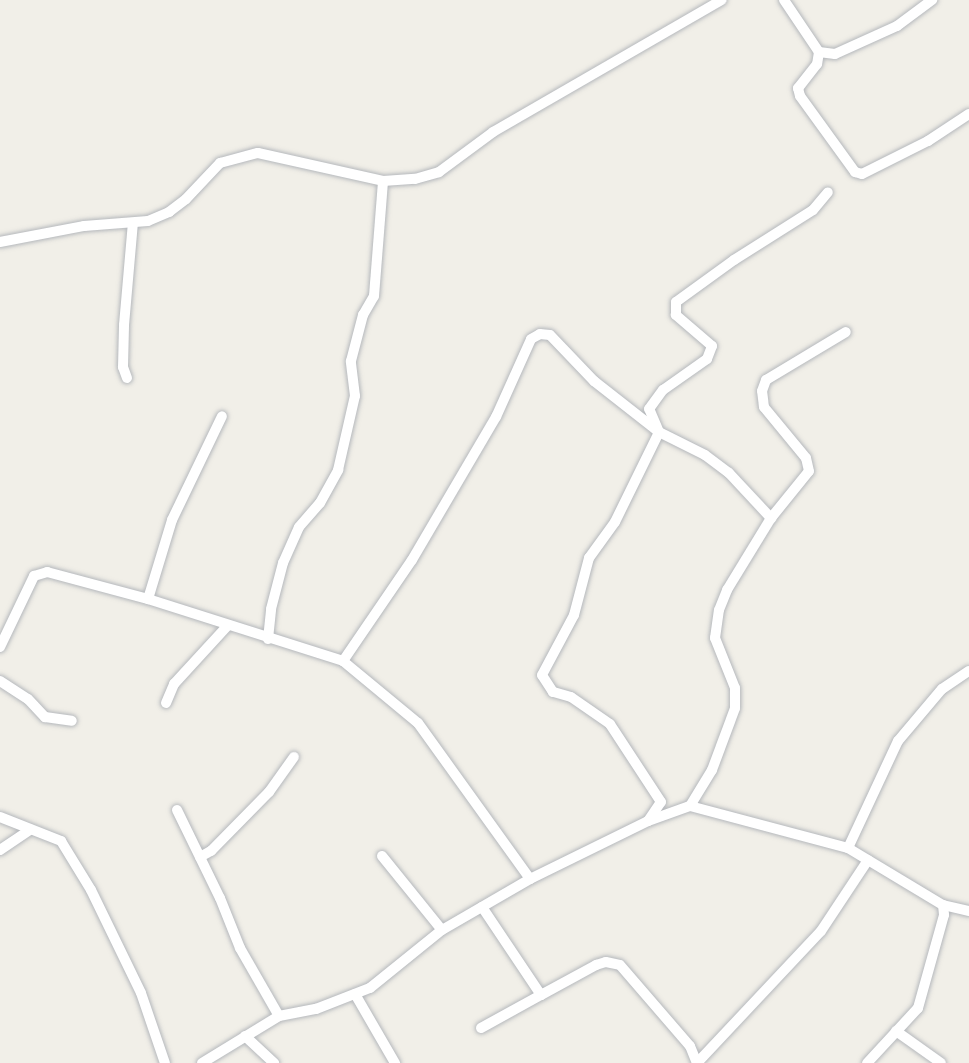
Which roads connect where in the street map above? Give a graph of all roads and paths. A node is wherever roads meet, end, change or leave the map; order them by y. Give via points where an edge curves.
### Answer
1 (722, 0) edge
2 (784, 0) edge
3 (932, 0) edge
4 (818, 52) junction
5 (969, 114) edge
6 (383, 181) junction
7 (828, 192) dead end
8 (133, 223) junction
9 (0, 242) edge
10 (846, 332) dead end
11 (127, 378) dead end
12 (222, 416) dead end
13 (659, 432) junction
14 (771, 518) junction
15 (148, 599) junction
16 (228, 625) junction
17 (268, 639) junction
18 (0, 647) edge
19 (343, 661) junction
20 (969, 671) edge
21 (0, 681) edge
22 (166, 703) dead end
23 (72, 721) dead end
24 (294, 757) dead end
25 (690, 806) junction
26 (177, 810) dead end
27 (0, 817) edge
28 (648, 821) junction
29 (31, 829) junction
30 (848, 848) junction
31 (0, 850) edge
32 (382, 856) dead end
33 (200, 858) junction
34 (868, 860) junction
35 (530, 880) junction
36 (943, 905) junction
37 (482, 907) junction
38 (969, 911) edge
39 (442, 930) junction
40 (355, 994) junction
41 (541, 995) junction
42 (279, 1016) junction
43 (481, 1028) dead end
44 (896, 1031) junction
45 (245, 1036) junction
46 (165, 1063) edge
47 (202, 1063) edge
48 (274, 1063) edge
49 (395, 1063) edge
50 (867, 1063) edge
51 (941, 1063) edge

1 - 6 street via 505,125 439,172
2 - 4 street
3 - 4 street via 897,26 835,54
4 - 5 street via 817,64 798,88 855,172 862,174 928,141
6 - 8 street via 258,153 220,163 169,212
6 - 17 street via 374,296 363,316 351,360 355,396 338,470 320,503 299,527 283,563
7 - 13 street via 813,210 676,302 676,315 712,346 707,359 663,390 649,409
8 - 9 street via 84,226
8 - 11 street via 124,325
10 - 14 street via 766,380 764,407 806,458 809,471
12 - 15 street via 172,520
13 - 14 street via 721,467
13 - 19 street via 594,382 550,335 531,339 495,416 412,560
13 - 28 street via 615,522 589,558 574,615 542,675 553,692 571,697 610,724 661,802
14 - 25 street via 727,590 716,621 715,638 735,688 735,708 712,770
15 - 16 street
15 - 18 street via 39,573 31,580
16 - 17 street
16 - 22 street via 174,684
17 - 19 street
19 - 35 street via 418,723
20 - 30 street via 942,689 898,741
21 - 23 street via 45,717
24 - 33 street via 269,792
25 - 28 street
25 - 30 street
26 - 33 street
27 - 29 street
28 - 35 street
29 - 31 street
29 - 46 street via 61,841 91,890 141,993
30 - 34 street
32 - 39 street
33 - 42 street via 240,948
34 - 36 street
34 - 41 street via 821,931 697,1063 690,1046 620,965 596,965
35 - 37 street
36 - 38 street
36 - 44 street via 918,1008
37 - 39 street
37 - 41 street
39 - 40 street via 370,988
40 - 42 street via 316,1010
40 - 49 street
41 - 43 street
42 - 45 street
44 - 50 street
44 - 51 street
45 - 47 street
45 - 48 street

